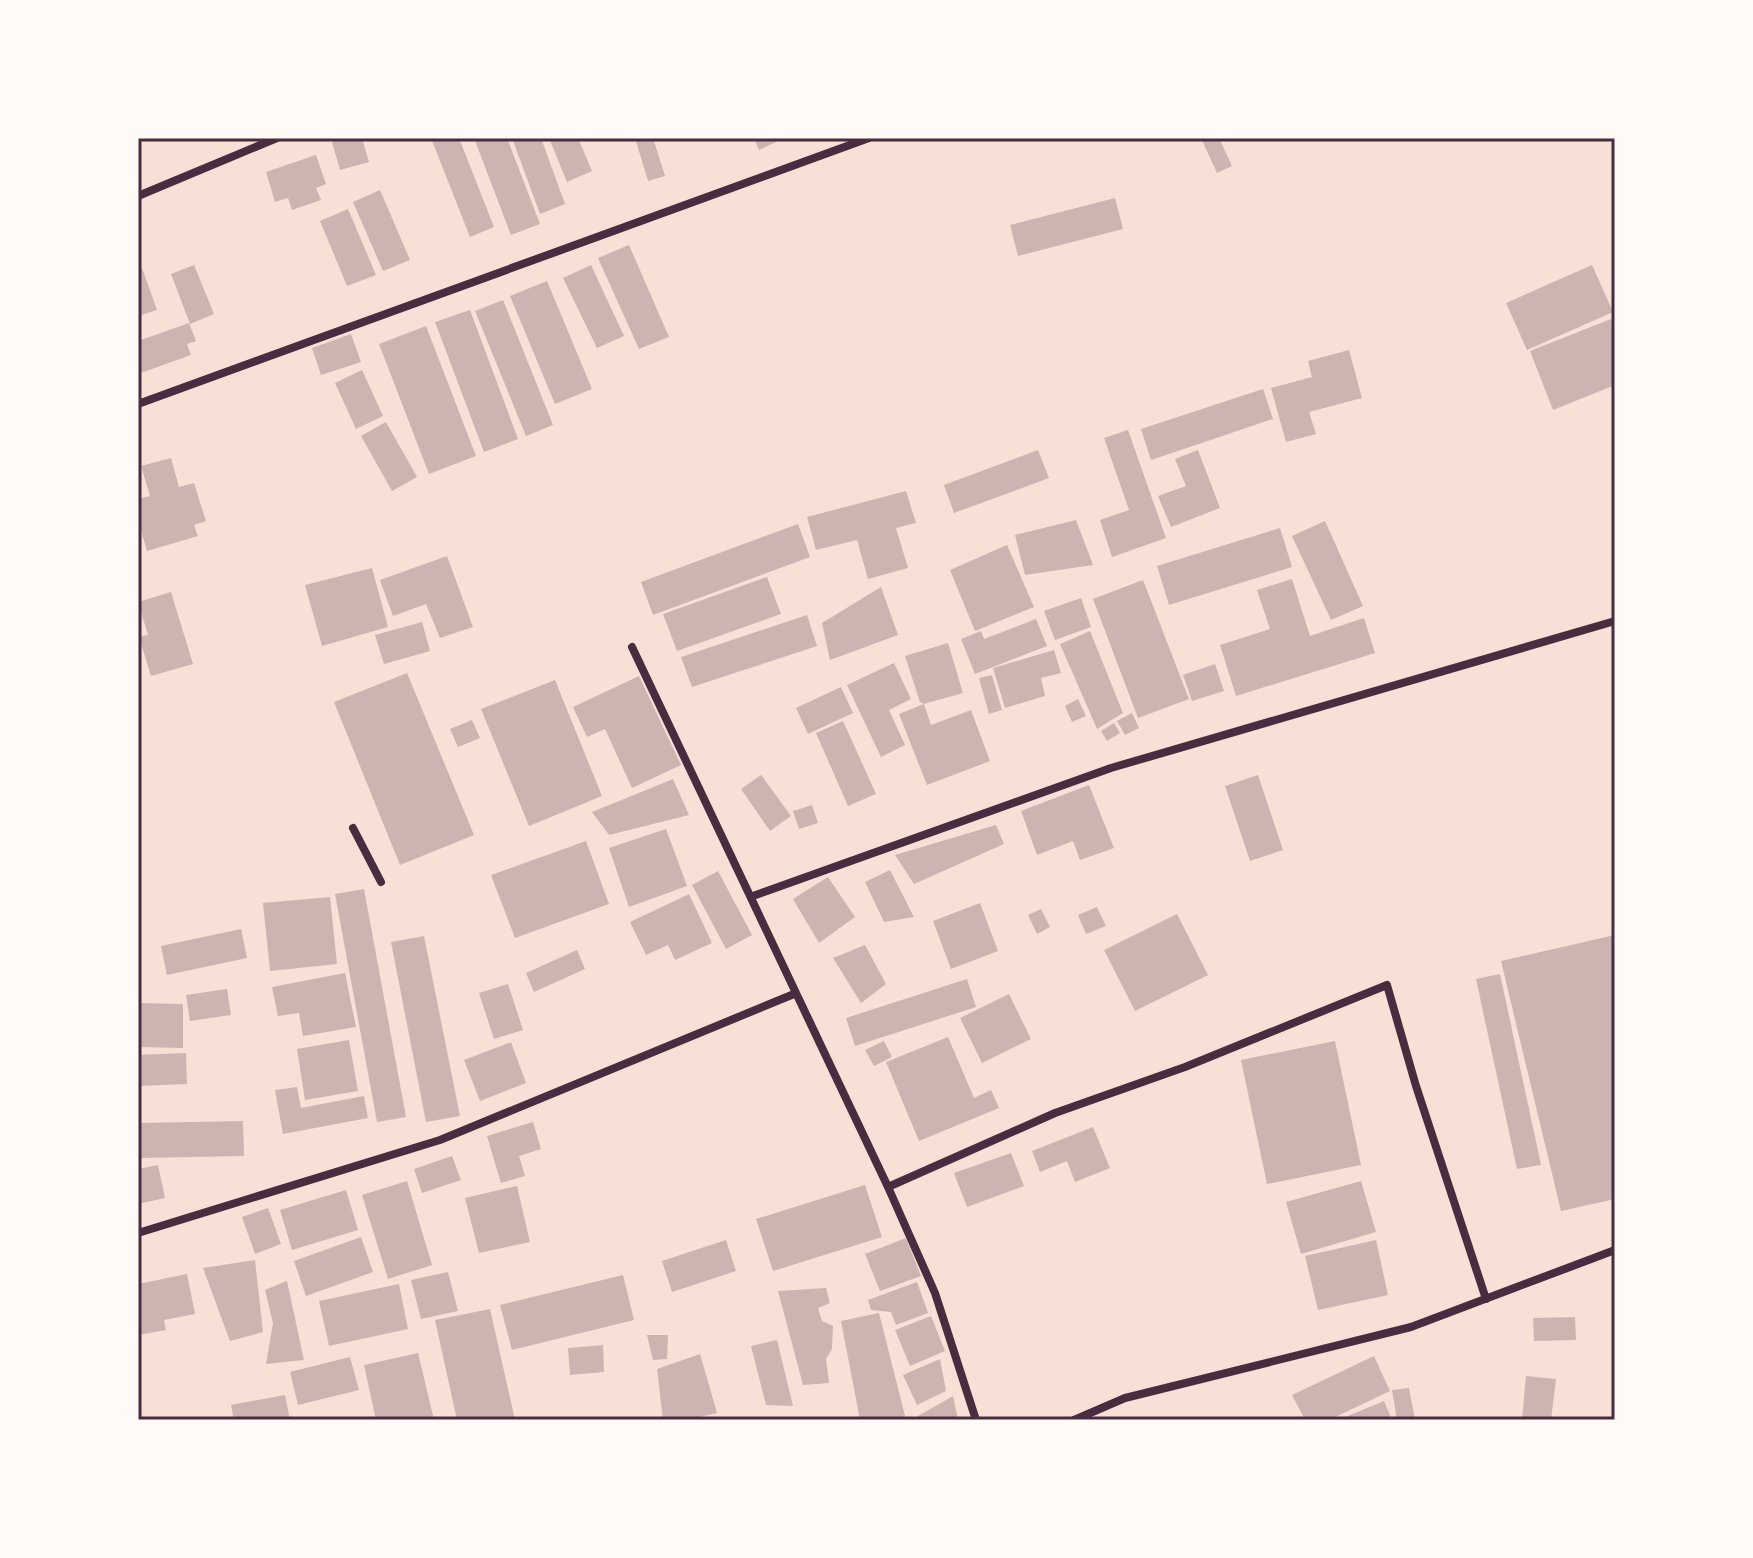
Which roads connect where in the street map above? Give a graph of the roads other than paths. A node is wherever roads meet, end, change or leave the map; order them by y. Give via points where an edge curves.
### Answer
1 (277, 138) edge
2 (869, 138) edge
3 (138, 196) edge
4 (138, 404) edge
5 (1615, 621) edge
6 (632, 647) dead end
7 (353, 828) dead end
8 (381, 882) dead end
9 (753, 896) junction
10 (794, 994) junction
11 (888, 1187) junction
12 (138, 1233) edge
13 (1615, 1250) edge
14 (1486, 1299) junction
15 (976, 1420) edge
16 (1074, 1420) edge

1 - 3 street
2 - 4 street
5 - 9 street via 1111,768
6 - 9 street
7 - 8 street
9 - 10 street
10 - 11 street
10 - 12 street via 440,1140
11 - 14 street via 1055,1113 1387,985
11 - 15 street via 935,1293
13 - 14 street
14 - 16 street via 1411,1327 1125,1398

